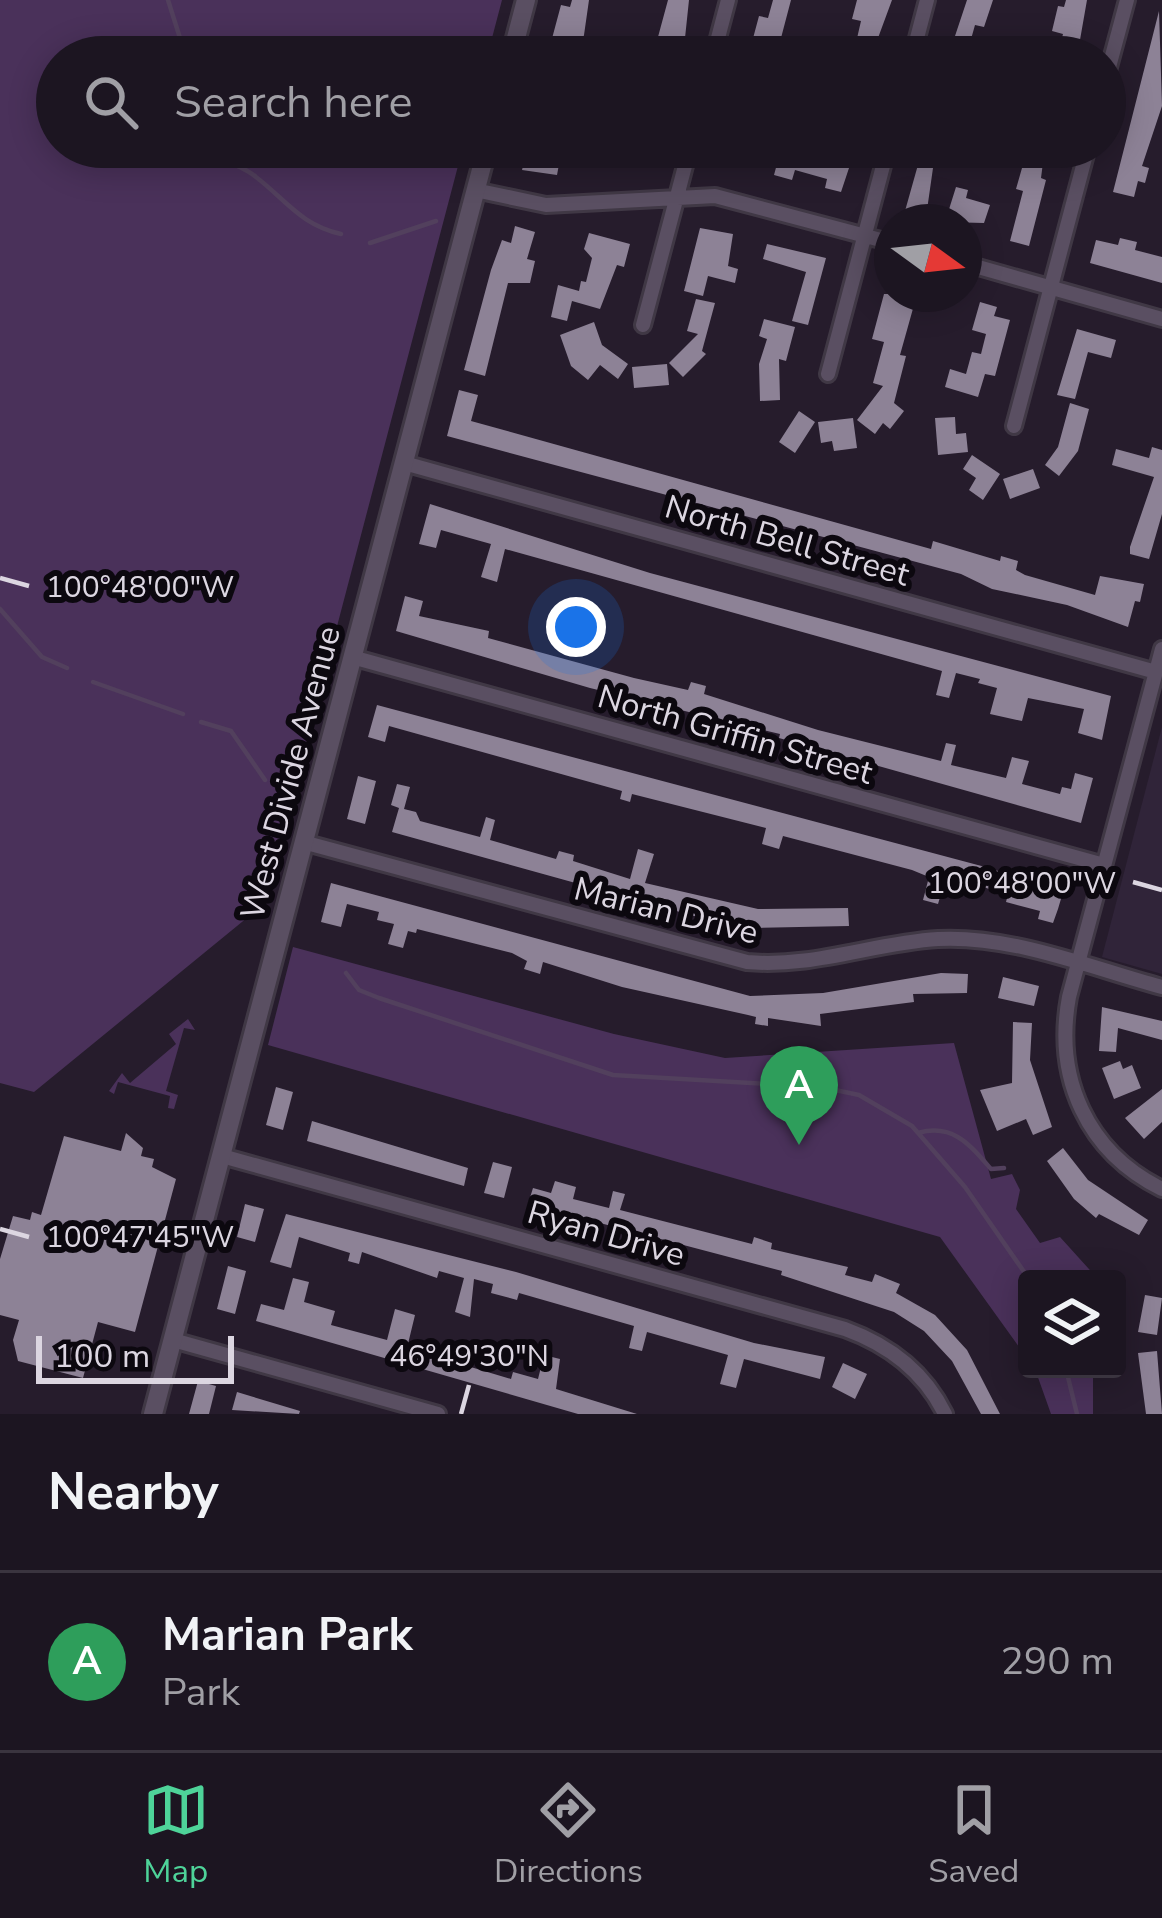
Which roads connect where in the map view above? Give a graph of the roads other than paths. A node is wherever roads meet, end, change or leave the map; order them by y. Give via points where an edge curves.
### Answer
1 (526, 0) edge
2 (728, 0) edge
3 (927, 0) edge
4 (1127, 0) edge
5 (517, 36) edge
6 (719, 36) edge
7 (918, 36) edge
8 (1117, 36) edge
9 (481, 168) edge
10 (684, 168) edge
11 (883, 168) edge
12 (1082, 168) edge
13 (475, 190) junction
14 (677, 196) junction
15 (865, 235) junction
16 (874, 238) edge
17 (982, 268) edge
18 (1050, 287) junction
19 (1162, 319) edge
20 (643, 325) dead end
21 (828, 374) dead end
22 (1014, 426) dead end
23 (404, 463) junction
24 (1162, 649) edge
25 (352, 657) junction
26 (1156, 672) junction
27 (303, 842) junction
28 (1104, 865) junction
29 (1078, 964) junction
30 (1162, 988) edge
31 (221, 1156) junction
32 (1162, 1189) edge
33 (172, 1340) junction
34 (153, 1414) edge
35 (438, 1414) edge
36 (945, 1414) edge

1 - 5 street
2 - 6 street
3 - 7 street
4 - 8 street
9 - 13 street, West Divide Avenue
10 - 14 street
11 - 15 street
12 - 18 street
13 - 14 street via 546,205
13 - 23 street, West Divide Avenue
14 - 15 street via 732,199
14 - 20 street
15 - 16 street
15 - 21 street
17 - 18 street
18 - 19 street
18 - 22 street
23 - 25 street, West Divide Avenue
23 - 26 street, North Bell Street
24 - 26 street
25 - 27 street, West Divide Avenue
25 - 28 street, North Griffin Street
26 - 28 street
27 - 29 street, Marian Drive via 747,962 811,962 960,939
27 - 31 street, West Divide Avenue
28 - 29 street
29 - 30 street, Marian Drive
29 - 32 street via 1064,1035 1073,1093 1110,1152
31 - 33 street, West Divide Avenue
31 - 36 street, Ryan Drive via 844,1329 912,1368
33 - 34 street, West Divide Avenue
33 - 35 street

